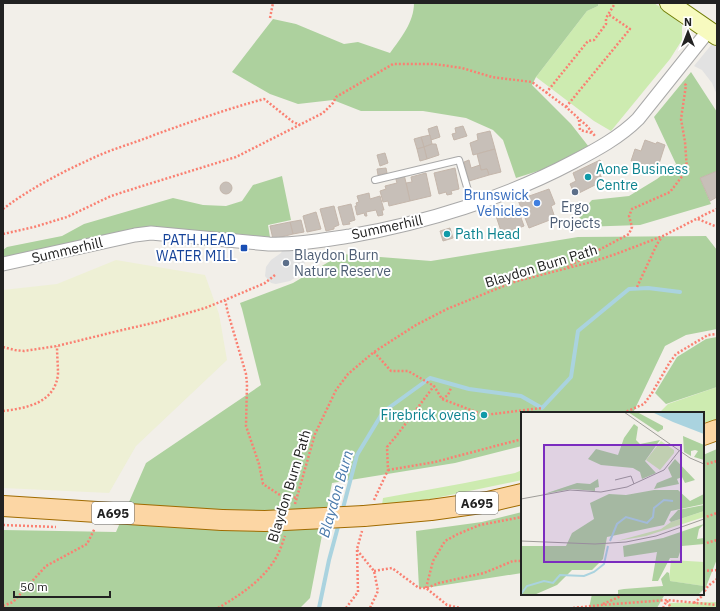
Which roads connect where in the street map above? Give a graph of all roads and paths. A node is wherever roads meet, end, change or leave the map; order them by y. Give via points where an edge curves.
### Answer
1 (273, 3) edge
2 (614, 3) edge
3 (669, 3) edge
4 (608, 14) junction
5 (270, 18) dead end
6 (713, 33) edge
7 (675, 73) junction
8 (546, 93) junction
9 (566, 107) junction
10 (579, 119) junction
11 (300, 125) junction
12 (592, 133) junction
13 (603, 146) junction
14 (375, 180) dead end
15 (472, 204) junction
16 (3, 209) edge
17 (717, 209) edge
18 (697, 219) junction
19 (717, 227) edge
20 (3, 234) edge
21 (663, 236) junction
22 (3, 264) edge
23 (563, 269) junction
24 (275, 276) dead end
25 (637, 287) dead end
26 (225, 300) junction
27 (717, 334) edge
28 (57, 346) junction
29 (3, 347) edge
30 (374, 352) junction
31 (434, 386) junction
32 (451, 388) dead end
33 (442, 399) junction
34 (542, 408) dead end
35 (3, 411) edge
36 (625, 412) edge
37 (717, 430) edge
38 (704, 435) edge
39 (521, 439) edge
40 (717, 461) edge
41 (704, 465) edge
42 (388, 470) junction
43 (521, 494) edge
44 (297, 498) junction
45 (295, 505) dead end
46 (3, 506) edge
47 (717, 513) edge
48 (366, 517) junction
49 (521, 517) edge
50 (704, 518) edge
51 (95, 528) dead end
52 (286, 532) dead end
53 (717, 540) edge
54 (704, 544) edge
55 (521, 561) edge
56 (717, 570) edge
57 (374, 571) junction
58 (704, 572) edge
59 (717, 579) edge
60 (426, 588) junction
61 (704, 592) edge
62 (622, 595) edge
63 (702, 595) edge
64 (667, 600) junction
65 (694, 603) junction
66 (601, 605) junction
67 (717, 605) edge
68 (3, 606) edge
69 (218, 608) edge
70 (346, 608) edge
71 (370, 608) edge
72 (460, 608) edge
73 (573, 608) edge
74 (663, 608) edge
75 (670, 608) edge

1 - 5 path
2 - 4 path
3 - 6 main road
4 - 8 path via 606,24 594,40 588,41
4 - 9 path via 630,29
6 - 7 street, Summerhill
7 - 13 street, Summerhill via 638,119
7 - 23 path via 686,85 681,119 687,170 670,192 632,209 629,216 632,227 629,234
8 - 9 path
8 - 11 path via 532,82 492,77 462,68 434,64 393,64 336,97 323,114
9 - 10 path
10 - 12 path
10 - 12 path via 580,130
11 - 16 path via 264,99 245,104 103,154 43,183
11 - 20 path via 236,157 111,196 67,217
12 - 13 path
13 - 15 street, Summerhill via 549,175
14 - 15 lane via 459,160
15 - 22 street, Summerhill via 400,226 306,243 269,244 151,233
17 - 18 path, Blaydon Burn Path
18 - 19 path
18 - 21 path, Blaydon Burn Path
21 - 23 path, Blaydon Burn Path via 595,261
21 - 25 path
23 - 30 path, Blaydon Burn Path via 514,282 446,309
24 - 26 path
26 - 28 path via 157,322
26 - 44 path via 246,374 246,426 263,484 280,495
27 - 36 path via 708,335 676,354 644,404
28 - 29 path via 24,351
28 - 35 path via 58,374 50,394 33,405
30 - 31 path via 391,370 408,371
30 - 44 path, Blaydon Burn Path via 348,374 336,390 315,434
31 - 33 path
31 - 42 path via 387,447
32 - 33 path
33 - 34 path via 484,415
37 - 38 main road
39 - 42 path via 435,462
40 - 41 path
42 - 48 path
43 - 48 main road, A695 via 488,502
44 - 45 path, Blaydon Burn Path
46 - 48 main road, A695, bridge via 222,520
47 - 50 path
49 - 60 path via 480,525 445,541 433,561
51 - 68 path via 87,544 46,566 12,602
52 - 69 path, Blaydon Burn Path via 279,553 267,571 246,590
53 - 54 path
55 - 60 path via 513,561 484,573
56 - 58 path
57 - 60 path via 392,568 419,588
57 - 70 path via 356,549 358,592
57 - 71 path via 378,591
59 - 61 path
60 - 72 path via 448,605
62 - 66 path
63 - 65 path
64 - 65 path
64 - 66 path
64 - 74 path
64 - 75 path
65 - 67 path
66 - 73 path

